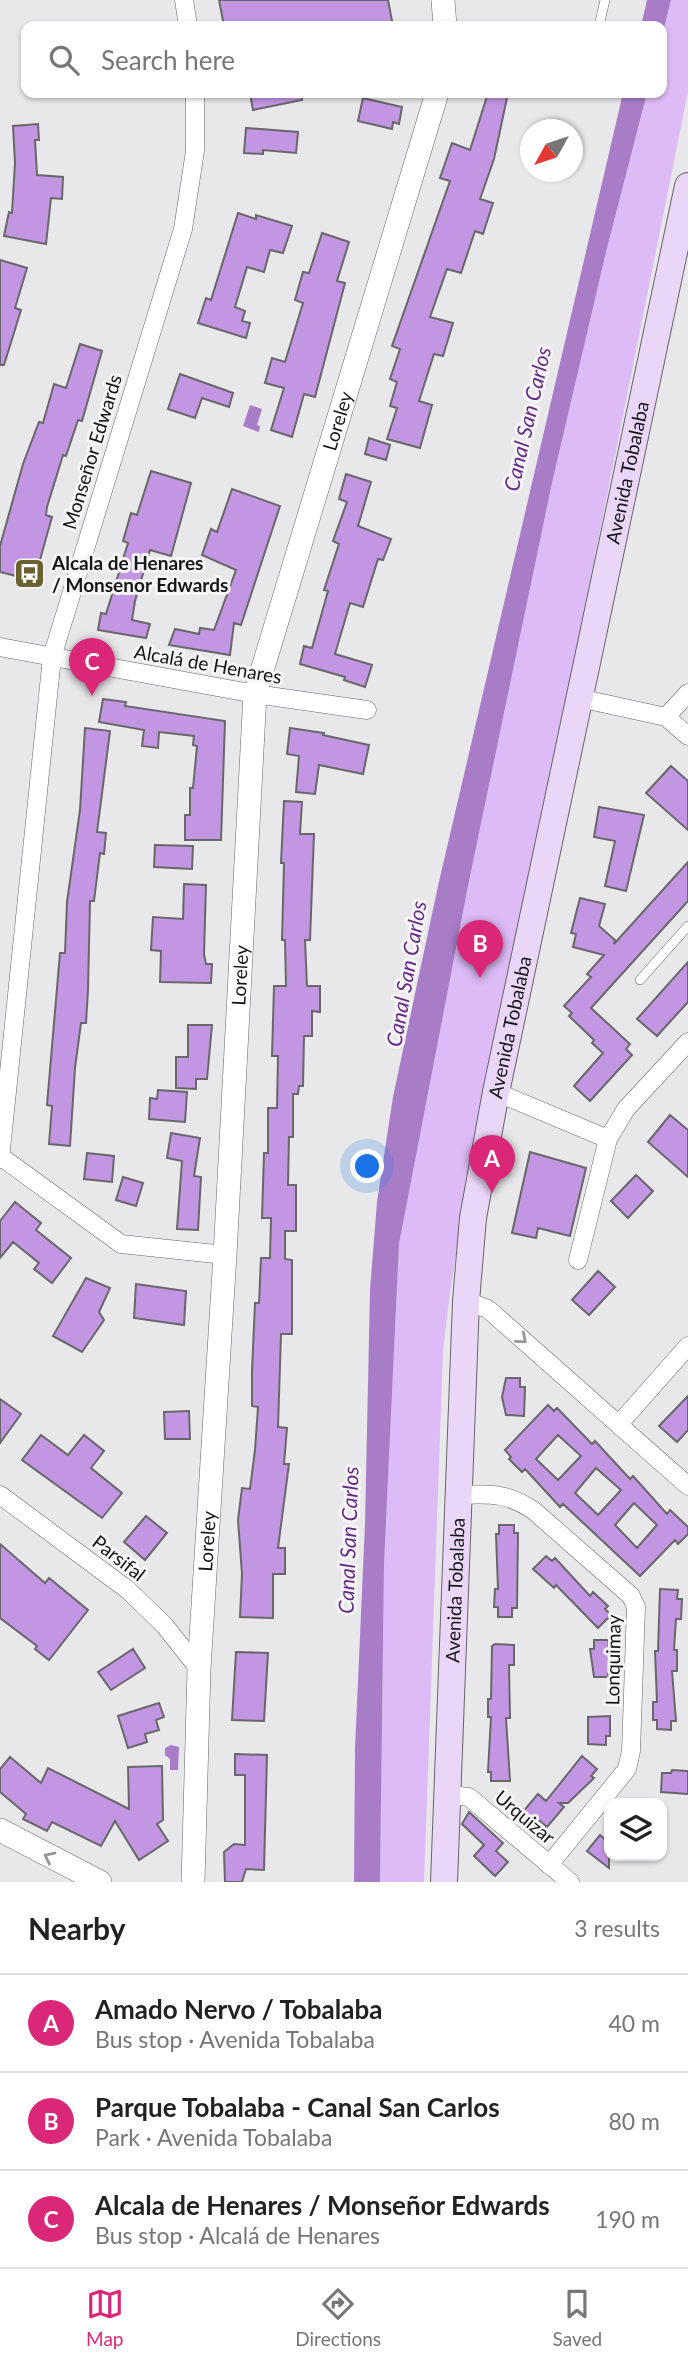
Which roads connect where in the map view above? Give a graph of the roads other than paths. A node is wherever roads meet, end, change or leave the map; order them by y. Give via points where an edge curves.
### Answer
1 (184, 0) edge
2 (443, 0) edge
3 (605, 0) edge
4 (187, 21) edge
5 (445, 21) edge
6 (600, 21) edge
7 (195, 98) edge
8 (435, 98) edge
9 (688, 186) edge
10 (0, 647) edge
11 (52, 657) junction
12 (688, 693) edge
13 (255, 694) junction
14 (579, 698) junction
15 (368, 710) dead end
16 (666, 718) junction
17 (688, 736) edge
18 (688, 926) edge
19 (640, 980) dead end
20 (688, 1042) edge
21 (496, 1092) junction
22 (608, 1139) junction
23 (1, 1157) edge
24 (225, 1255) junction
25 (578, 1260) dead end
26 (466, 1301) junction
27 (688, 1346) edge
28 (619, 1424) junction
29 (688, 1486) edge
30 (0, 1495) edge
31 (458, 1495) junction
32 (199, 1669) junction
33 (450, 1795) junction
34 (0, 1830) edge
35 (550, 1865) junction
36 (100, 1882) edge
37 (193, 1882) edge
38 (444, 1882) edge
39 (570, 1882) edge

1 - 4 street
2 - 5 street
3 - 6 lane
7 - 11 street, Monseñor Edwards via 195,150 183,229
8 - 13 street, Loreley
9 - 14 main road, Avenida Tobalaba
10 - 11 street, Alcalá de Henares
11 - 13 street, Alcalá de Henares
11 - 23 street, Monseñor Edwards
12 - 16 street
13 - 15 street, Alcalá de Henares
13 - 24 street, Loreley
14 - 16 street
14 - 21 main road, Avenida Tobalaba
16 - 17 street
18 - 19 lane
20 - 22 street via 626,1109
21 - 22 street
21 - 26 main road, Avenida Tobalaba via 473,1218
22 - 25 street
23 - 24 street via 121,1244
24 - 32 street, Loreley
26 -> 28 street via 488,1309
26 - 31 main road, Avenida Tobalaba
27 - 28 street
28 - 29 street
30 - 32 street, Parsifal via 128,1590
31 - 33 main road, Avenida Tobalaba
31 - 35 street, Lonquimay via 502,1494 516,1499 631,1596 636,1607 627,1769
32 - 37 street, Loreley
33 - 35 street, Urquizar via 469,1797
33 - 38 main road, Avenida Tobalaba
36 -> 34 street
35 - 39 street, Urquizar

